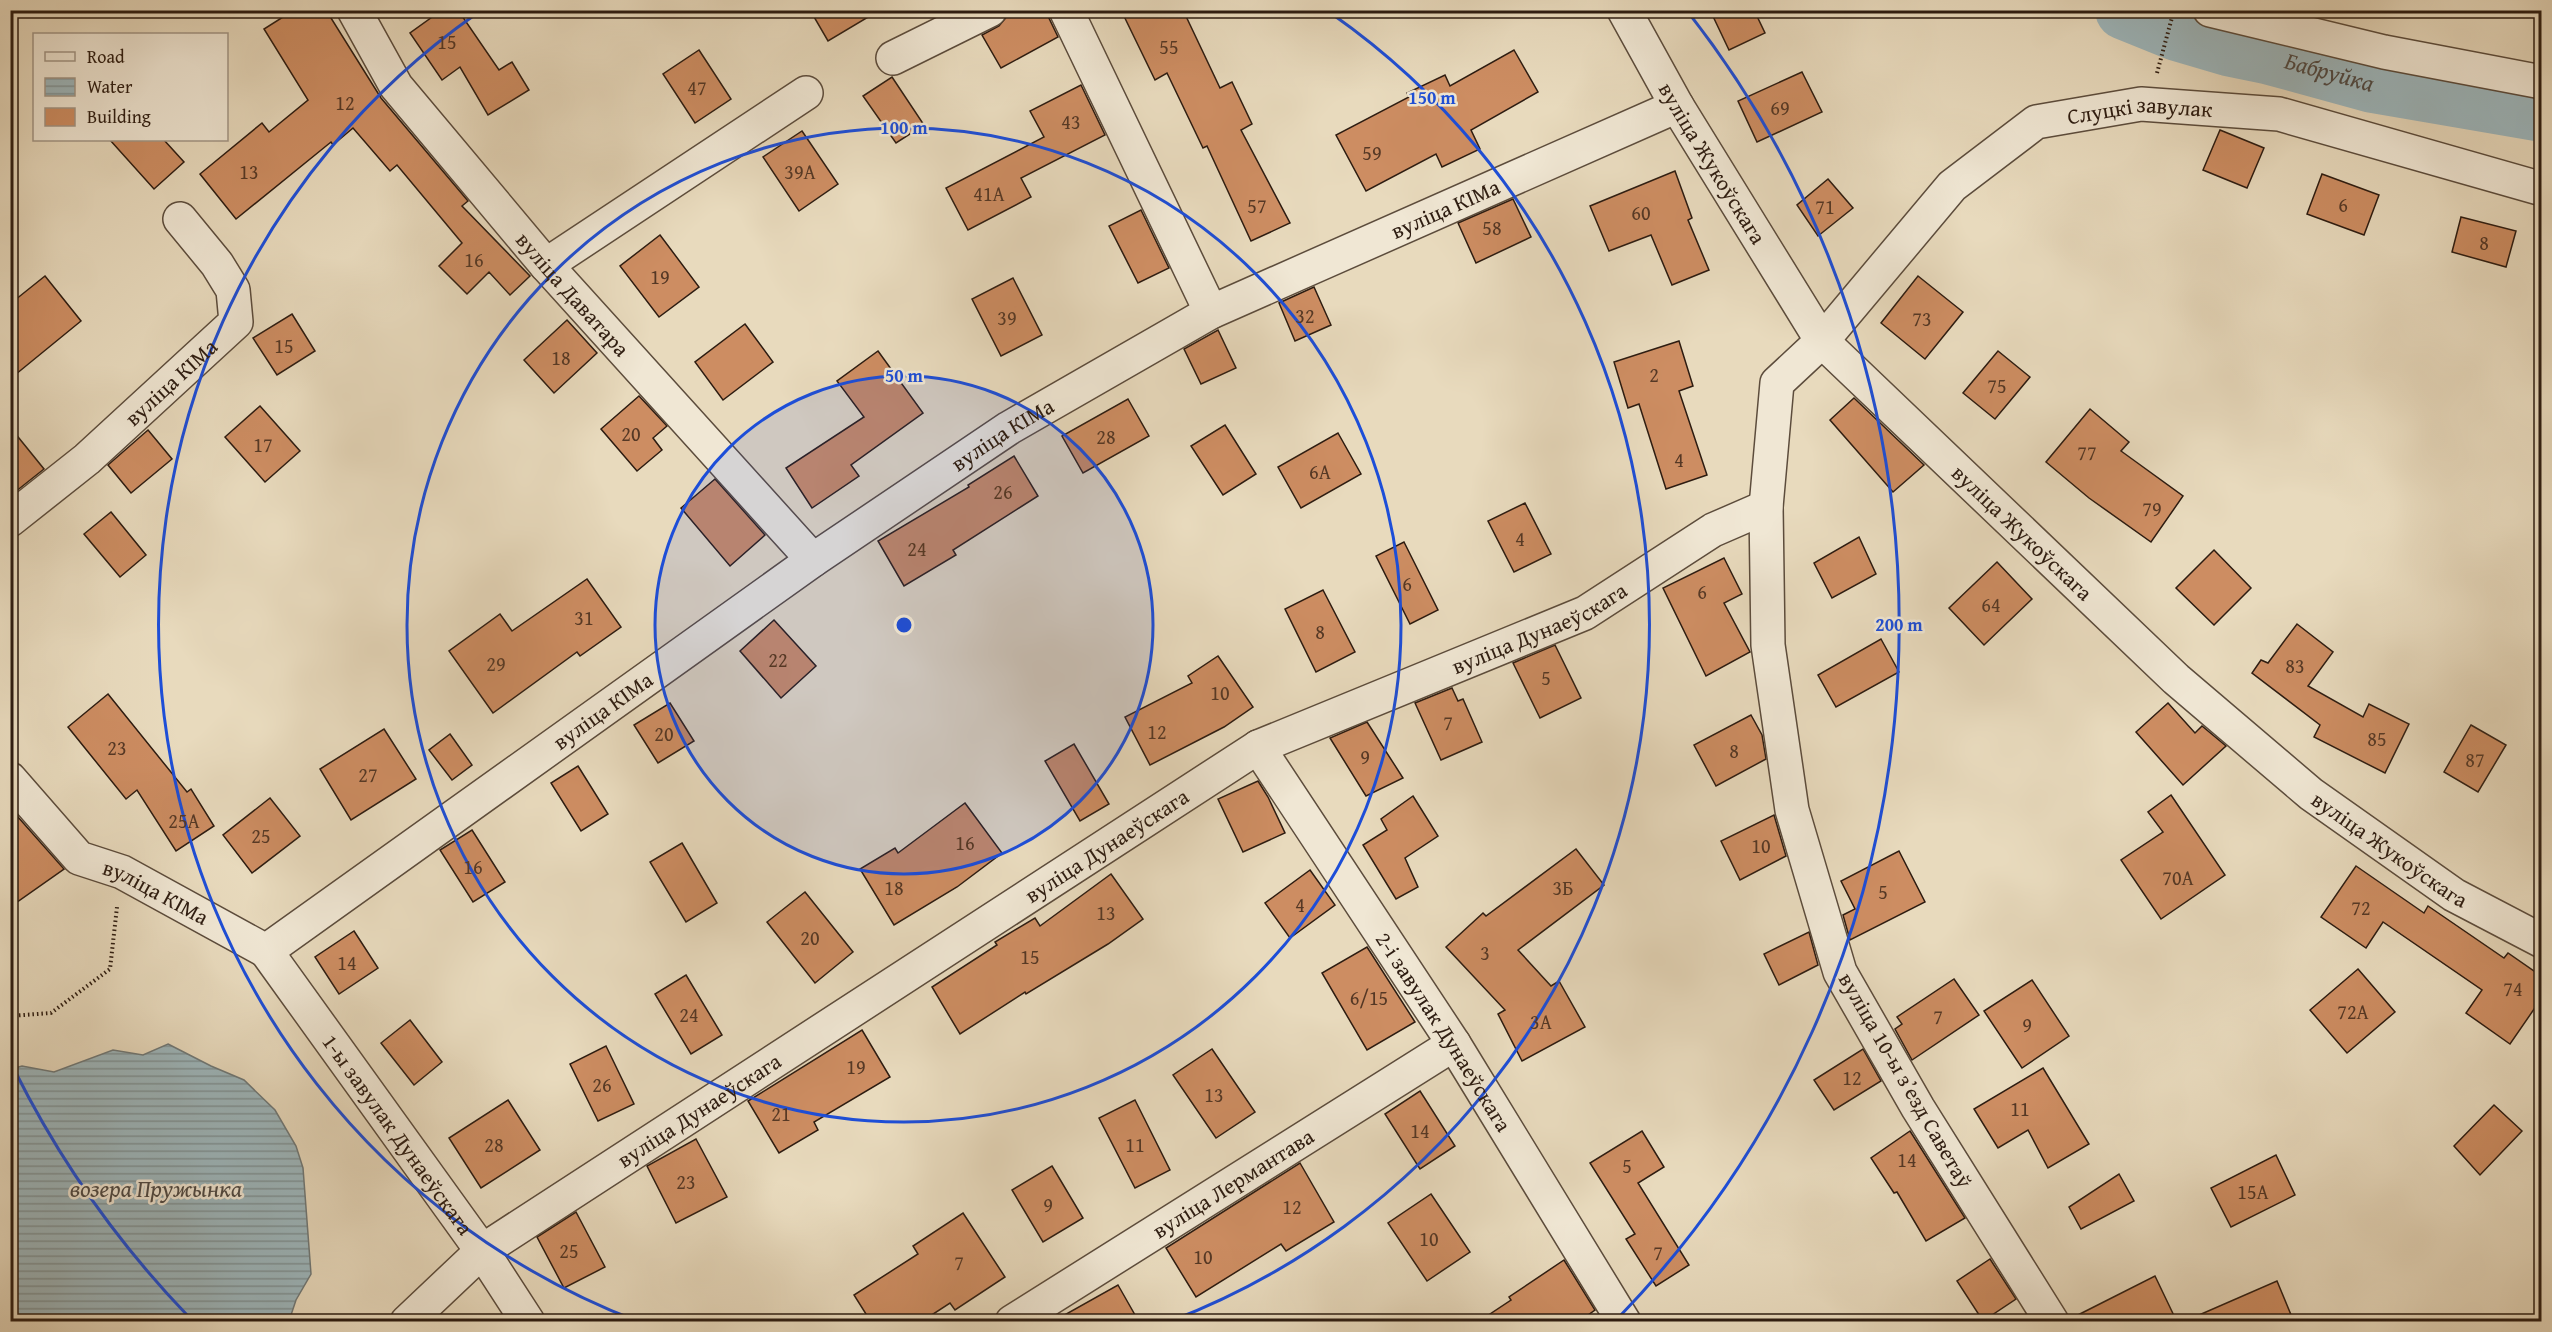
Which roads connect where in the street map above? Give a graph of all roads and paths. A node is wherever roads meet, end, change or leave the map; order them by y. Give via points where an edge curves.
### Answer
1 (354, 10) edge
2 (990, 10) edge
3 (1066, 10) edge
4 (1624, 10) edge
5 (2174, 10) edge
6 (2210, 10) edge
7 (893, 58) dead end
8 (2158, 68) dead end
9 (2541, 82) edge
10 (806, 93) dead end
11 (1677, 106) junction
12 (2541, 189) edge
13 (180, 219) dead end
14 (546, 265) junction
15 (1211, 312) junction
16 (1822, 341) junction
17 (1766, 507) junction
18 (10, 519) edge
19 (813, 560) junction
20 (1258, 747) junction
21 (10, 779) edge
22 (122, 872) junction
23 (2541, 941) edge
24 (266, 951) junction
25 (10, 1017) edge
26 (1454, 1044) junction
27 (482, 1251) junction
28 (407, 1322) edge
29 (528, 1322) edge
30 (1012, 1322) edge
31 (1624, 1322) edge
32 (2052, 1322) edge

1 - 14 street, вуліца Даватара via 396,86
2 - 7 street
3 - 15 street
4 - 11 street, вуліца Жукоўскага
5 - 8 path
6 - 9 street via 2384,52
10 - 14 street
11 - 15 street, вуліца КІМа
11 - 16 street, вуліца Жукоўскага
12 - 16 street, Слуцкі завулак via 2279,114 2141,104 2036,122 1953,186
13 - 18 street, вуліца КІМа via 233,290 236,322 87,459
14 - 19 street, вуліца Даватара
15 - 19 street, вуліца КІМа via 1010,428
16 - 17 street, вуліца 10-ы зʼезд Саветаў via 1777,383
16 - 23 street, вуліца Жукоўскага via 2176,679 2311,794 2454,895
17 - 20 street, вуліца Дунаеўскага via 1713,530 1585,613
17 - 32 street, вуліца 10-ы зʼезд Саветаў via 1768,645 1792,810 1840,972 1918,1108
19 - 24 street, вуліца КІМа
20 - 26 street, 2-і завулак Дунаеўскага
20 - 27 street, вуліца Дунаеўскага
21 - 22 street, вуліца КІМа via 79,858
22 - 24 street, вуліца КІМа
22 - 25 path via 110,969 51,1013
24 - 27 street, 1-ы завулак Дунаеўскага
26 - 30 street, вуліца Лермантава
26 - 31 street, 2-і завулак Дунаеўскага
27 - 28 street, вуліца Дунаеўскага
27 - 29 street, 1-ы завулак Дунаеўскага

